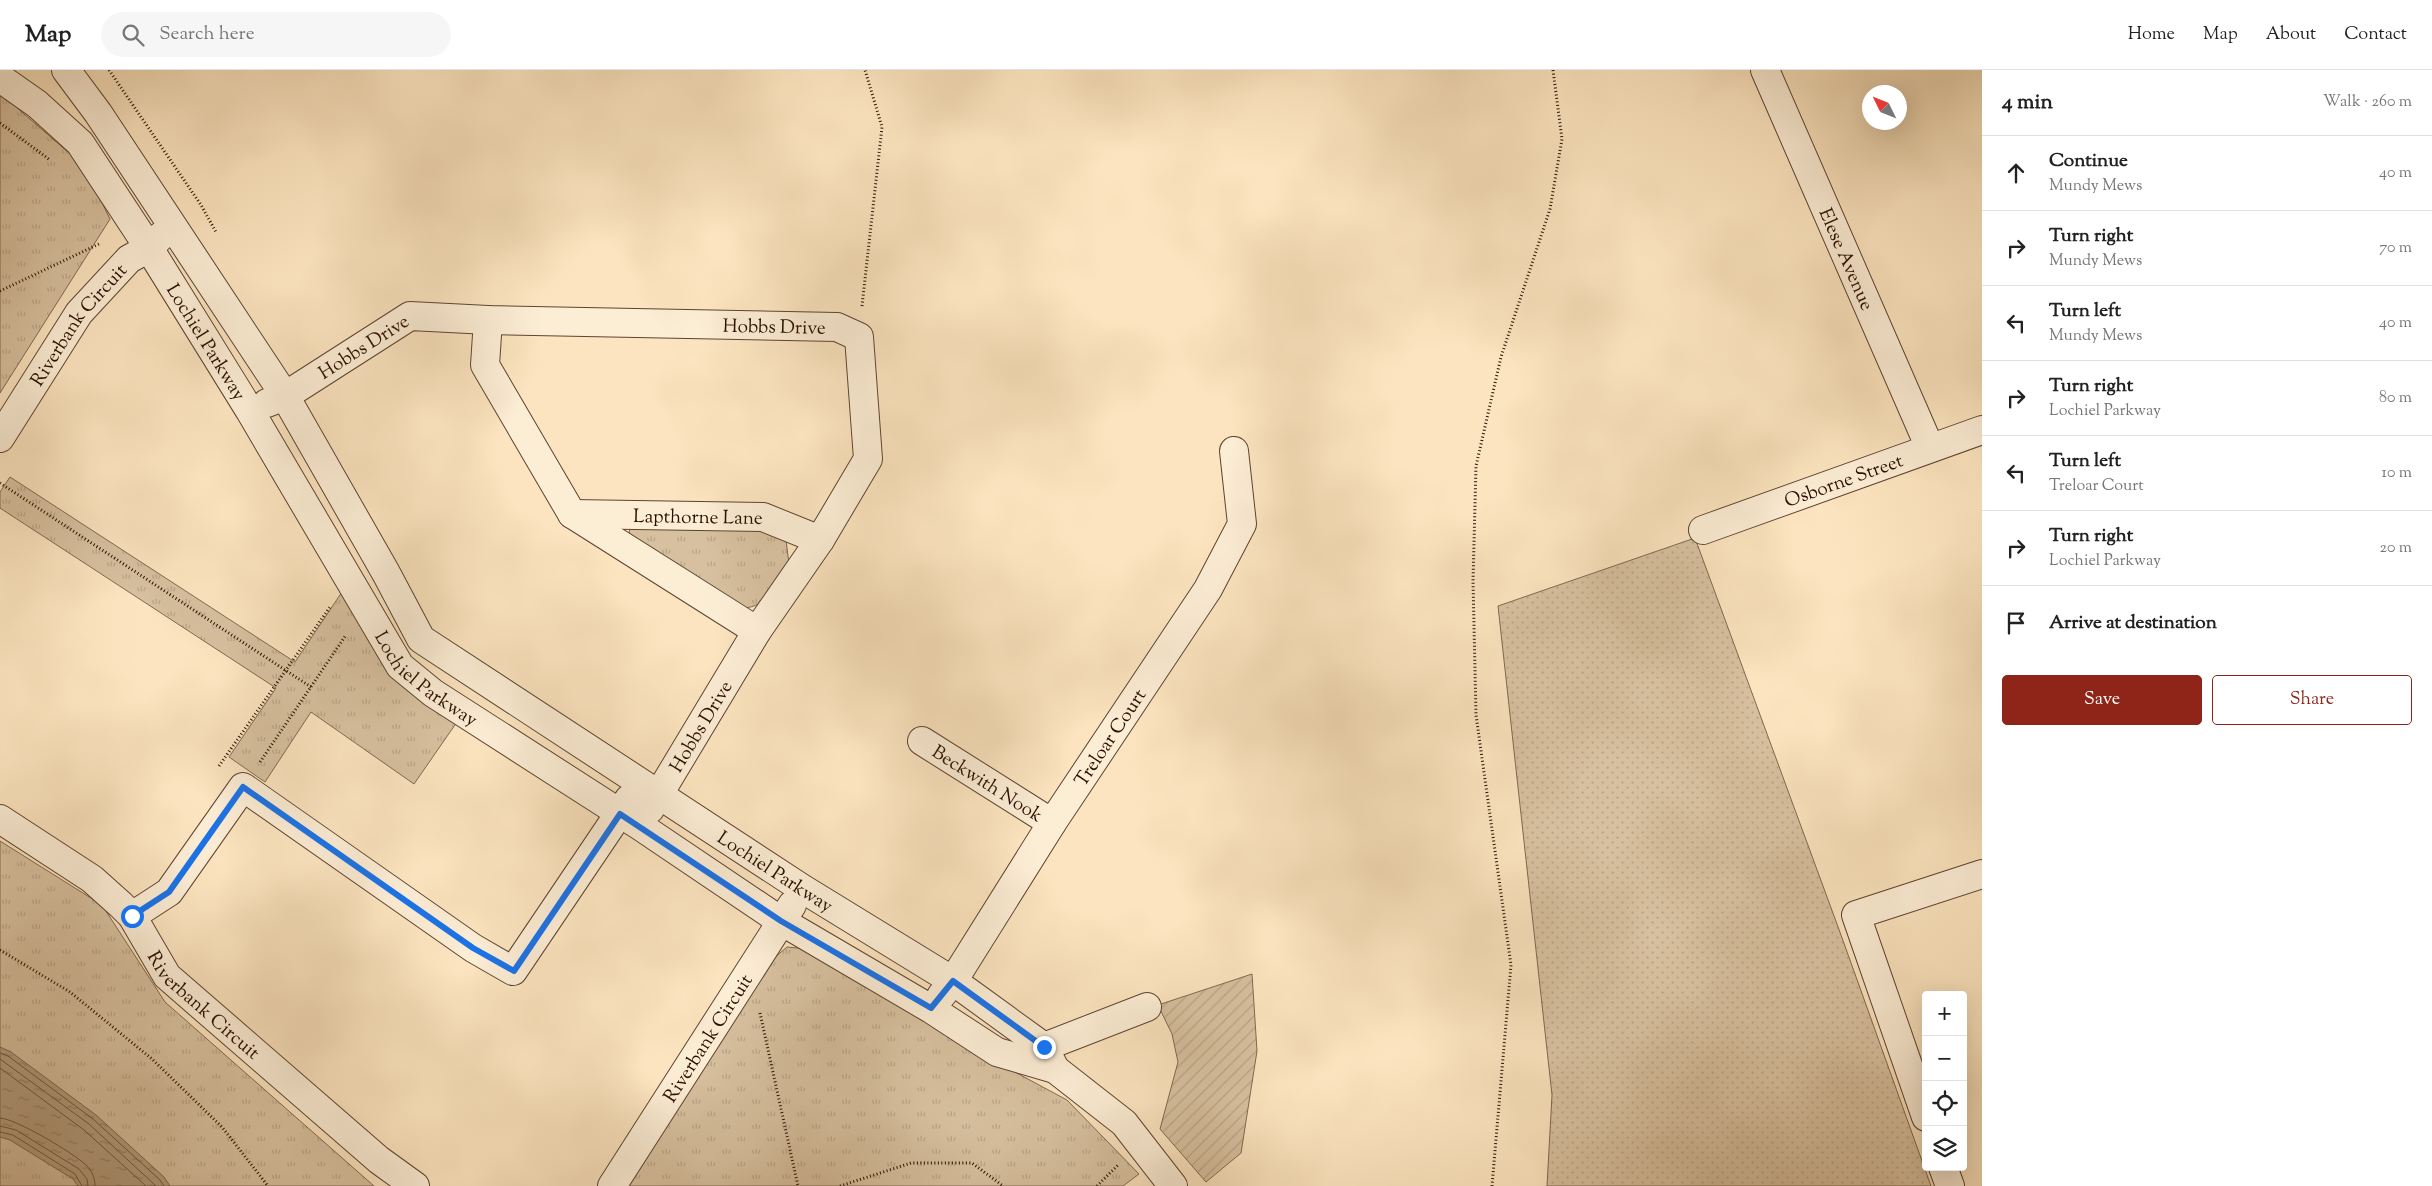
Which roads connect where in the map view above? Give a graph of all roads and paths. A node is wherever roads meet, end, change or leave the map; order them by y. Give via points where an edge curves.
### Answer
1 (66, 70) edge
2 (865, 70) edge
3 (1553, 70) edge
4 (1765, 70) edge
5 (0, 78) edge
6 (0, 123) edge
7 (55, 163) dead end
8 (171, 225) junction
9 (142, 237) junction
10 (0, 291) edge
11 (488, 320) junction
12 (859, 337) junction
13 (285, 396) junction
14 (250, 411) junction
15 (1982, 430) edge
16 (0, 438) edge
17 (1930, 448) junction
18 (1234, 450) dead end
19 (0, 483) edge
20 (572, 514) junction
21 (1704, 530) dead end
22 (820, 540) junction
23 (349, 580) junction
24 (365, 606) junction
25 (757, 631) junction
26 (287, 671) junction
27 (311, 687) junction
28 (922, 741) dead end
29 (243, 787) junction
30 (649, 789) junction
31 (630, 819) junction
32 (0, 820) edge
33 (1052, 823) junction
34 (1982, 874) edge
35 (803, 889) junction
36 (132, 916) junction
37 (781, 921) junction
38 (0, 950) edge
39 (953, 981) junction
40 (730, 1001) junction
41 (1146, 1007) dead end
42 (931, 1008) junction
43 (1050, 1058) junction
44 (1922, 1105) edge
45 (1944, 1171) edge
46 (1167, 1184) edge
47 (268, 1186) edge
48 (415, 1186) edge
49 (612, 1186) edge
50 (798, 1186) edge
51 (840, 1186) edge
52 (1003, 1186) edge
53 (1492, 1186) edge
54 (1950, 1186) edge

1 - 8 street, Lochiel Parkway
2 - 12 path via 882,127
3 - 53 path via 1562,139 1550,209 1501,357 1476,466 1472,581 1476,715 1511,965
4 - 17 street, Elese Avenue
5 - 9 street, Lochiel Parkway via 37,104 80,143
6 - 7 path
8 - 9 street, Riverbank Circuit
8 - 13 street, Lochiel Parkway
9 - 10 path
9 - 14 street, Lochiel Parkway
9 - 16 street, Riverbank Circuit via 130,259 79,312
11 - 12 street, Hobbs Drive via 837,327
11 - 13 street, Hobbs Drive via 410,316
11 - 20 street, Lapthorne Lane via 485,364
12 - 22 street, Hobbs Drive via 868,459
13 - 14 street, Hobbs Drive
13 - 30 street, Lochiel Parkway via 420,639
14 - 23 street, Lochiel Parkway
15 - 17 street, Osborne Street
17 - 21 street, Osborne Street
18 - 33 street, Treloar Court via 1242,524 1208,589
19 - 26 path
20 - 22 street, Lapthorne Lane via 763,517
20 - 25 street, Lapthorne Lane
22 - 25 street, Hobbs Drive
23 - 24 street, Lochiel Parkway
23 - 26 path
24 - 27 path
24 - 31 street, Lochiel Parkway via 400,666 433,693
25 - 30 street, Hobbs Drive
26 - 27 path
27 - 29 path
28 - 33 street, Beckwith Nook
29 - 31 street, Hobbs Drive via 473,948 514,971
29 - 36 street via 169,892
30 - 31 street, Hobbs Drive
30 - 35 street, Lochiel Parkway
31 - 37 street, Lochiel Parkway
32 - 36 street, Riverbank Circuit via 92,879
33 - 39 street, Treloar Court
34 - 44 street via 1856,915
35 - 37 street, Riverbank Circuit
35 - 39 street, Lochiel Parkway
36 - 48 street, Riverbank Circuit via 166,976 379,1160
37 - 40 street, Riverbank Circuit
37 - 42 street, Lochiel Parkway
38 - 47 path via 70,992 152,1060 222,1127
39 - 42 street, Treloar Court
39 - 43 street, Lochiel Parkway
40 - 49 street, Riverbank Circuit
40 - 50 path via 757,1001
41 - 43 street
42 - 43 street, Lochiel Parkway via 997,1052
43 - 46 street, Lochiel Parkway via 1124,1123
45 - 54 street
51 - 52 path via 911,1163 972,1163

